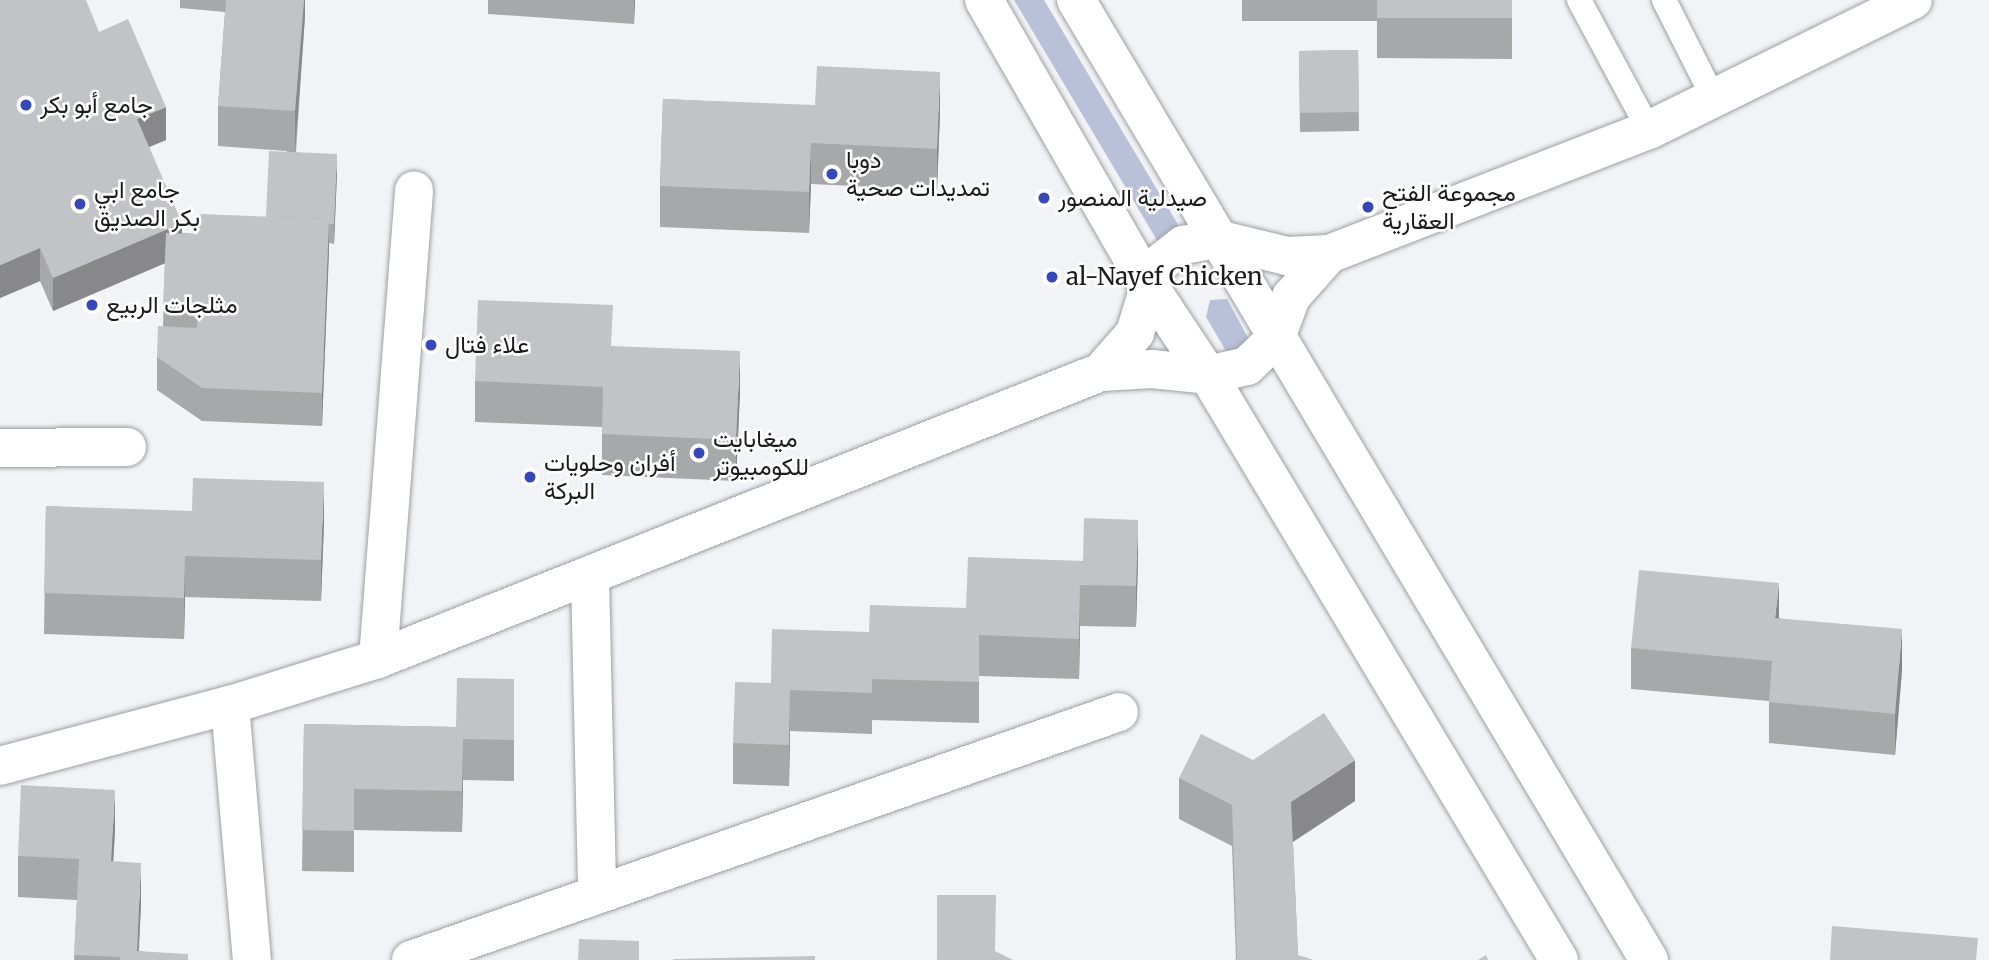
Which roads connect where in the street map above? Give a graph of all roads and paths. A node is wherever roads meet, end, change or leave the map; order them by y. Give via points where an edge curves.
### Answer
1 (984, 0) edge
2 (1076, 0) edge
3 (1578, 0) edge
4 (1664, 0) edge
5 (1913, 0) edge
6 (1714, 99) junction
7 (1649, 130) junction
8 (414, 190) dead end
9 (1217, 239) junction
10 (1329, 254) junction
11 (1147, 283) junction
12 (1276, 338) junction
13 (1101, 372) junction
14 (1208, 375) junction
15 (127, 447) dead end
16 (0, 448) edge
17 (590, 577) junction
18 (378, 659) junction
19 (230, 705) junction
20 (1119, 712) dead end
21 (0, 765) edge
22 (597, 892) junction
23 (252, 960) edge
24 (411, 960) edge
25 (1559, 960) edge
26 (1649, 960) edge

1 - 11 street
2 - 9 street
3 - 7 lane
4 - 6 lane
5 - 6 street
6 - 7 street
7 - 10 street
8 - 18 street
9 - 10 street via 1287,256
9 - 11 street via 1200,240 1168,254
9 - 12 street
10 - 12 street via 1291,297
11 - 13 street via 1135,333
11 - 14 street
12 - 14 street via 1247,366
12 - 26 street
13 - 14 street via 1152,369
13 - 17 street
14 - 25 street
15 - 16 street
17 - 18 street
17 - 22 street
18 - 19 street
19 - 21 street
19 - 23 street
20 - 22 street
22 - 24 street

